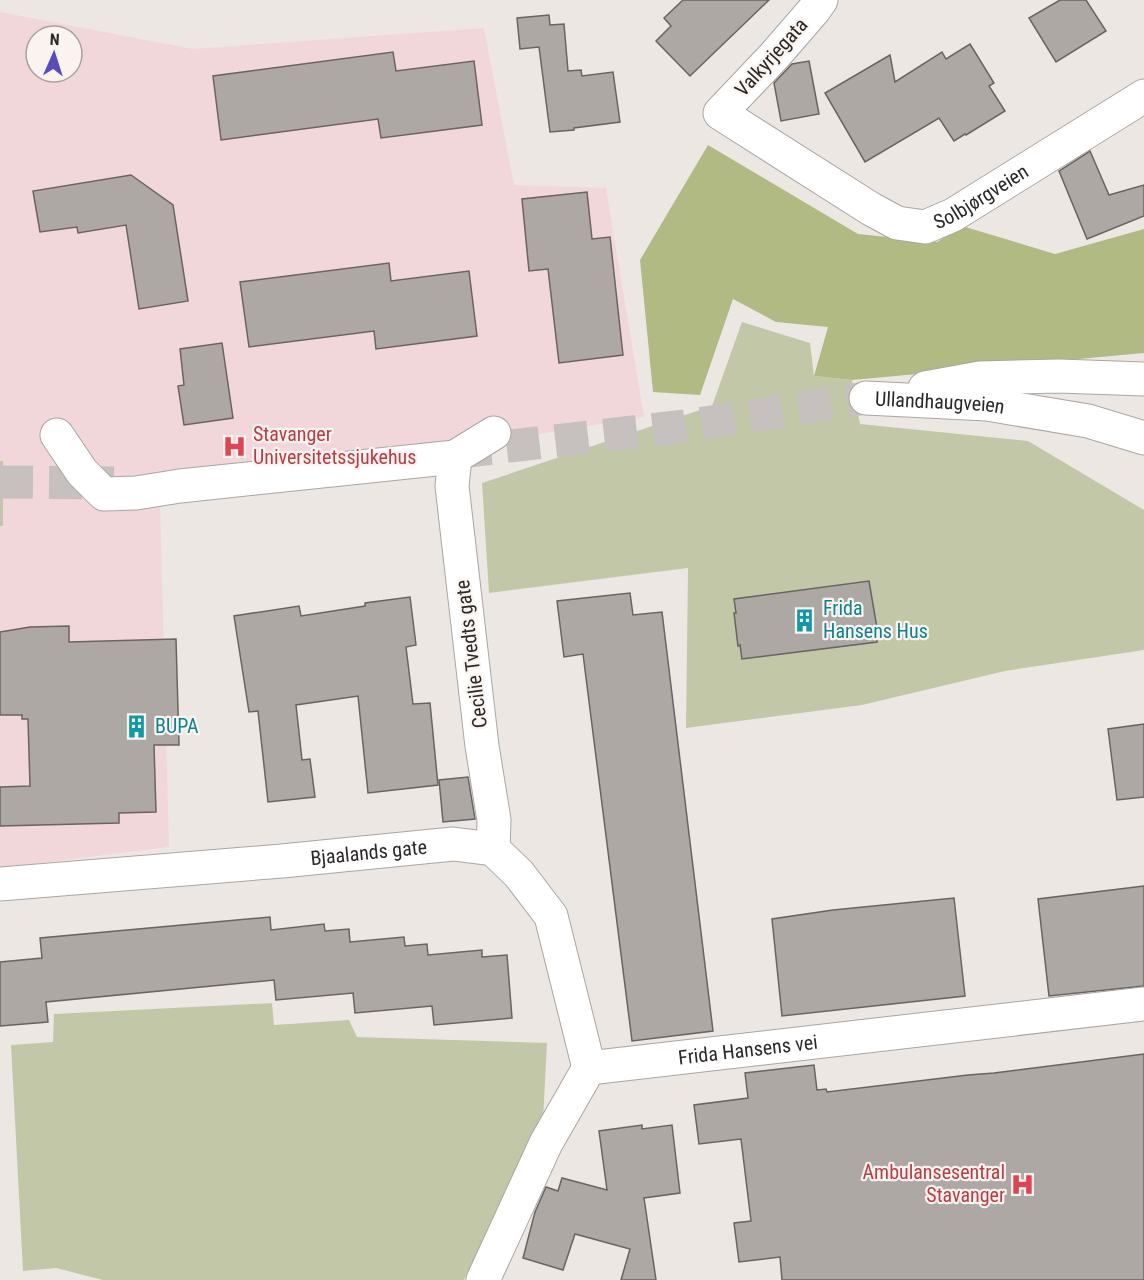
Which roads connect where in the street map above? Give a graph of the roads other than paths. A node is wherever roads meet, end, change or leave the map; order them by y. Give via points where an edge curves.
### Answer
1 (821, 0) edge
2 (1144, 96) edge
3 (720, 113) joint
4 (1144, 379) edge
5 (494, 433) dead end
6 (57, 435) dead end
7 (1144, 438) edge
8 (455, 457) junction
9 (493, 849) junction
10 (0, 884) edge
11 (1144, 1004) edge
12 (589, 1068) junction
13 (483, 1280) edge

1 - 3 street, Valkyrjegata
2 - 3 street, Solbjørgveien via 953,215 925,227 897,223 871,209
4 - 7 street, Ullandhaugveien via 980,378 866,398 987,404 1088,421
5 - 8 street
6 - 8 street via 82,472 104,494
8 - 9 street, Cecilie Tvedts gate via 452,486 494,820
9 - 10 street, Bjaalands gate via 453,844
9 - 12 street via 519,874 550,916
11 - 12 street, Frida Hansens vei
12 - 13 street via 546,1143

